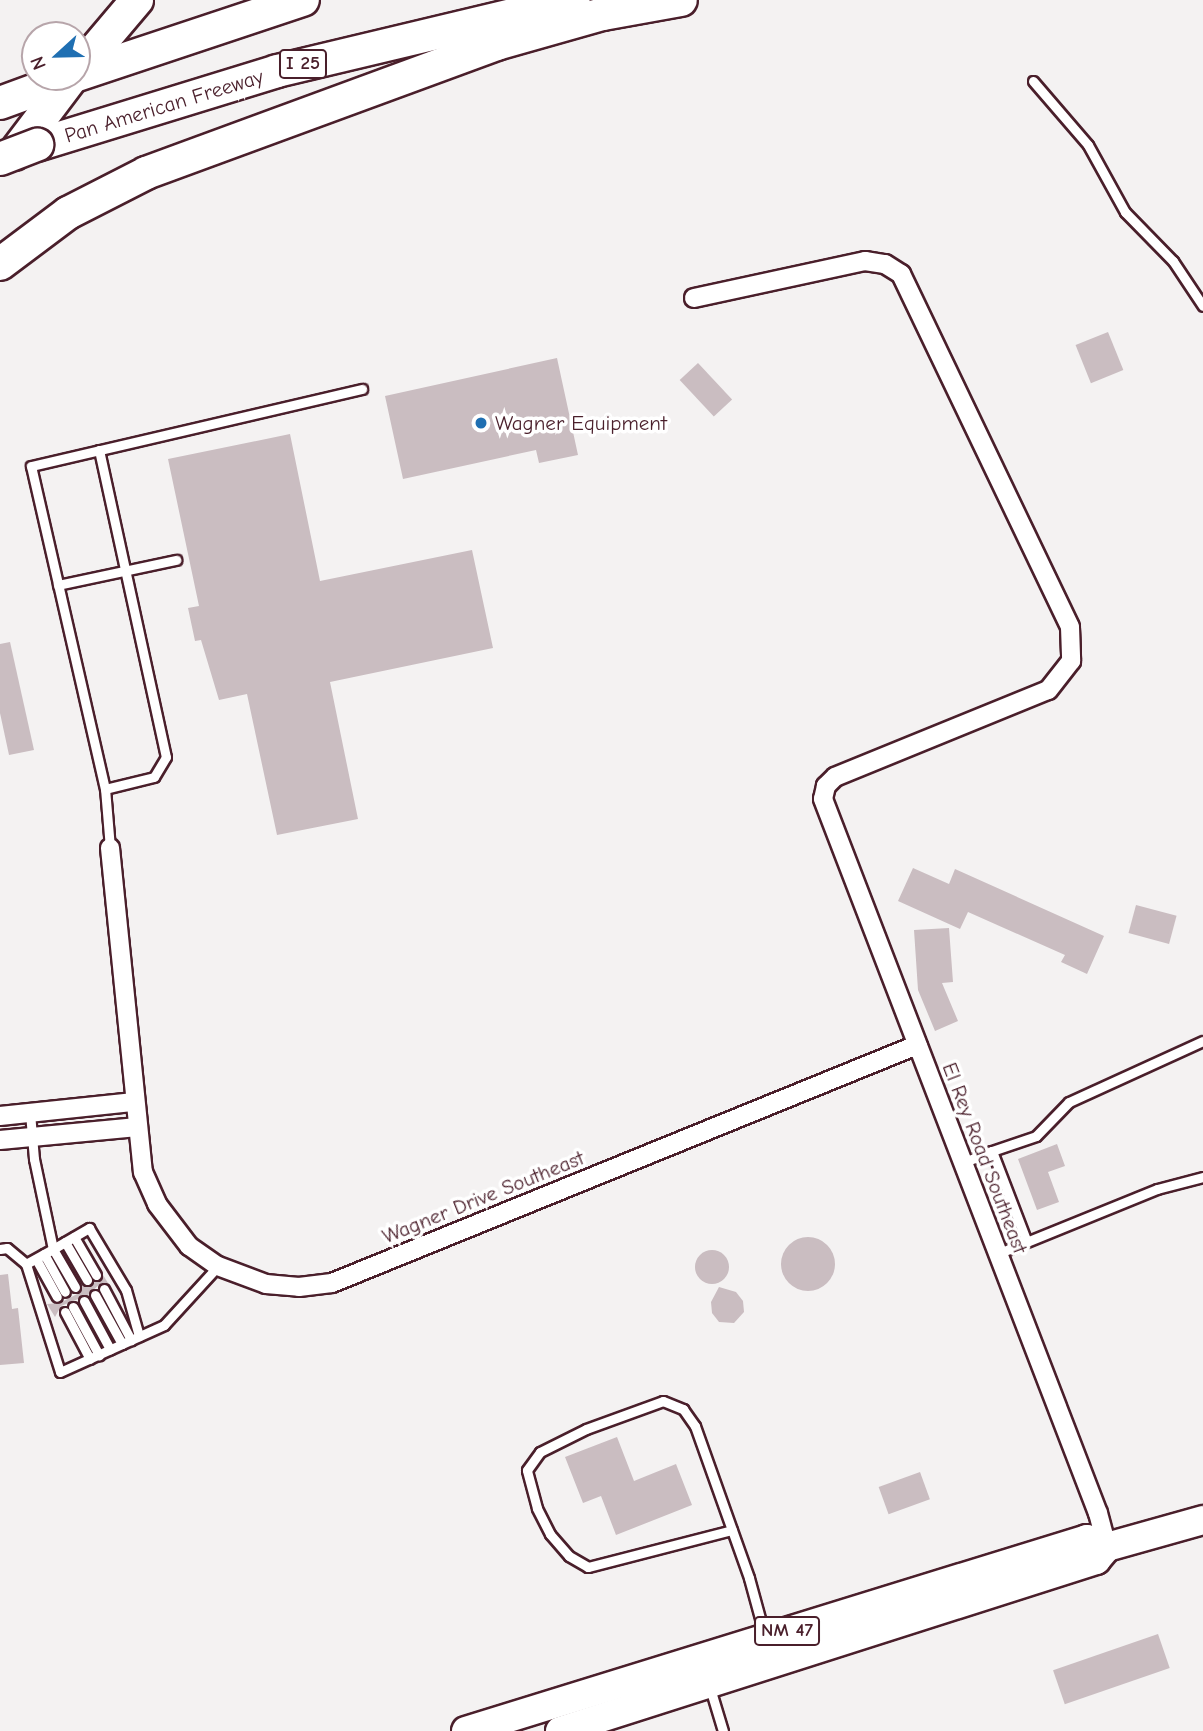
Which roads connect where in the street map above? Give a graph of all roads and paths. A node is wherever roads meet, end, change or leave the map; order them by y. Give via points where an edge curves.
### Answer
1 (137, 0) edge
2 (303, 0) edge
3 (574, 0) edge
4 (681, 0) edge
5 (91, 58) edge
6 (91, 70) edge
7 (1033, 81) dead end
8 (33, 91) edge
9 (65, 91) edge
10 (0, 103) edge
11 (0, 159) edge
12 (0, 173) edge
13 (0, 264) edge
14 (694, 298) dead end
15 (1203, 306) edge
16 (362, 389) dead end
17 (99, 450) junction
18 (176, 560) dead end
19 (125, 570) junction
20 (58, 585) junction
21 (105, 789) junction
22 (110, 848) joint
23 (1203, 1041) edge
24 (917, 1045) junction
25 (134, 1102) junction
26 (30, 1113) junction
27 (0, 1116) edge
28 (137, 1127) junction
29 (32, 1137) junction
30 (0, 1140) edge
31 (992, 1151) junction
32 (962, 1163) junction
33 (1203, 1177) edge
34 (69, 1240) junction
35 (1027, 1242) junction
36 (0, 1249) edge
37 (44, 1254) junction
38 (997, 1254) junction
39 (26, 1264) junction
40 (218, 1266) junction
41 (96, 1275) dead end
42 (86, 1280) dead end
43 (75, 1287) dead end
44 (104, 1289) dead end
45 (61, 1295) dead end
46 (95, 1295) dead end
47 (83, 1301) dead end
48 (69, 1309) dead end
49 (131, 1340) junction
50 (110, 1349) junction
51 (94, 1357) junction
52 (1203, 1520) edge
53 (732, 1530) junction
54 (1107, 1547) junction
55 (854, 1623) junction
56 (765, 1639) junction
57 (708, 1683) junction
58 (589, 1726) edge
59 (466, 1731) edge
60 (560, 1731) edge
61 (723, 1731) edge

1 - 5 highway
2 - 6 highway
3 - 11 highway, Pan American Freeway / I 25, bridge via 290,67
4 - 13 highway via 603,14 496,44 146,173 68,213
7 - 15 lane via 1088,145 1125,212 1173,261
8 - 10 highway
9 - 12 highway
14 - 24 street, El Rey Road Southeast via 865,261 885,264 901,274 1073,635 1068,669 1048,690 835,777 826,786 824,805
16 - 17 lane
17 - 19 lane
17 - 20 lane via 32,466
18 - 19 lane
19 - 20 lane
19 - 21 lane via 166,757 154,777
20 - 21 lane
21 - 22 lane
22 - 25 street, Wagner Drive Southeast
23 - 31 lane via 1069,1101 1036,1136
24 - 32 street, El Rey Road Southeast
24 - 40 street, Wagner Drive Southeast via 332,1283 274,1285
25 - 26 street
25 - 28 street, Wagner Drive Southeast
26 - 27 street
26 - 29 lane
28 - 29 street
28 - 40 street, Wagner Drive Southeast via 143,1172 157,1204 177,1233
29 - 30 street
29 - 37 lane
31 - 32 lane
31 - 35 lane
32 - 38 street, El Rey Road Southeast
33 - 35 lane via 1157,1189
34 - 37 lane
34 - 41 lane
34 - 42 lane
34 - 49 lane via 89,1228 126,1290
35 - 38 lane
36 - 39 lane via 6,1248
37 - 39 lane
37 - 43 lane
37 - 45 lane
38 - 54 street, El Rey Road Southeast
39 - 51 lane via 60,1372
40 - 49 lane via 164,1325
44 - 49 lane
46 - 49 lane
47 - 50 lane
48 - 51 lane
49 - 50 lane
50 - 51 lane
52 - 54 main road, NM 47
53 - 53 lane via 695,1426 683,1409 663,1401 551,1446 527,1469 537,1508 550,1534 569,1556 589,1567
53 - 56 lane
54 - 55 main road, NM 47 via 1096,1560
55 - 56 main road, NM 47
55 - 57 main road, NM 47
56 - 59 main road, NM 47
57 - 58 main road, NM 47
57 - 61 lane
58 - 60 main road, NM 47

